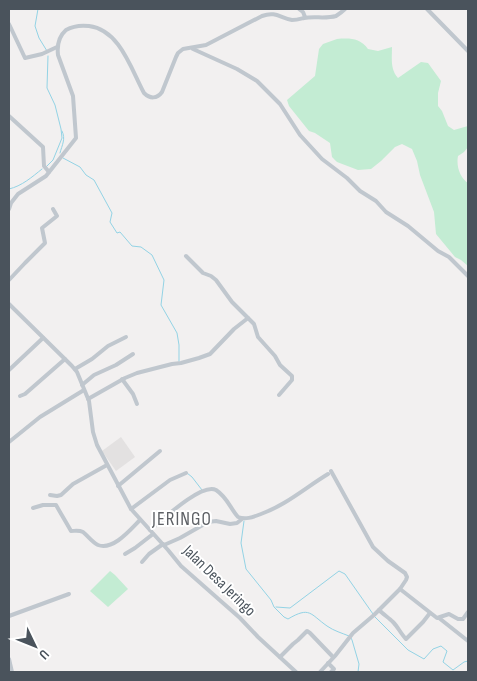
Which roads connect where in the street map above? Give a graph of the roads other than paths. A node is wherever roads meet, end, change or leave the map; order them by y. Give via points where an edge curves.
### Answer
1 (299, 9) edge
2 (345, 9) edge
3 (427, 9) edge
4 (436, 9) edge
5 (431, 13) junction
6 (305, 18) junction
7 (9, 24) edge
8 (58, 47) junction
9 (191, 48) junction
10 (468, 51) edge
11 (9, 116) edge
12 (49, 172) junction
13 (9, 209) edge
14 (53, 209) dead end
15 (186, 256) dead end
16 (468, 276) edge
17 (9, 280) edge
18 (9, 304) edge
19 (248, 318) junction
20 (126, 337) dead end
21 (43, 338) junction
22 (133, 354) dead end
23 (65, 360) junction
24 (75, 369) junction
25 (9, 370) edge
26 (122, 379) junction
27 (83, 387) junction
28 (279, 395) dead end
29 (20, 396) dead end
30 (88, 399) junction
31 (137, 404) dead end
32 (9, 442) edge
33 (160, 451) dead end
34 (108, 465) junction
35 (186, 473) dead end
36 (118, 486) junction
37 (50, 495) dead end
38 (34, 508) dead end
39 (131, 509) junction
40 (242, 519) junction
41 (140, 520) junction
42 (152, 532) junction
43 (164, 544) junction
44 (125, 554) dead end
45 (142, 562) dead end
46 (400, 590) junction
47 (69, 594) dead end
48 (379, 610) junction
49 (468, 612) edge
50 (430, 614) junction
51 (9, 616) edge
52 (439, 618) junction
53 (468, 641) edge
54 (280, 657) junction
55 (333, 658) junction
56 (9, 659) edge
57 (328, 663) junction
58 (12, 672) edge
59 (296, 672) edge
60 (320, 672) edge
61 (331, 672) edge

1 - 6 street
2 - 6 street via 332,17
3 - 5 street
4 - 5 street
5 - 10 street
6 - 9 street via 292,20 276,14 265,15 206,45
7 - 8 street via 26,58
8 - 9 street via 62,35 71,28 85,25 101,29 117,42 144,93 152,98 162,92 178,52
8 - 12 street via 73,96 77,136
9 - 16 street via 257,81 280,104 300,135 322,159 389,214 449,257
11 - 12 street via 43,147 44,166
12 - 13 street via 18,194
14 - 17 street via 57,216 41,229 45,244
15 - 19 street via 203,274 216,280
18 - 21 street, Jalan Desa Jeringo
19 - 26 street via 210,354
19 - 28 street via 254,324 258,337 292,378
20 - 24 street
21 - 23 street, Jalan Desa Jeringo
21 - 25 street
22 - 27 street via 94,375
23 - 24 street, Jalan Desa Jeringo
23 - 29 street
24 - 27 street, Jalan Desa Jeringo
26 - 30 street
26 - 31 street
27 - 30 street, Jalan Desa Jeringo
27 - 32 street
30 - 34 street, Jalan Desa Jeringo via 96,440
33 - 36 street
34 - 36 street, Jalan Desa Jeringo
34 - 37 street via 78,481 61,495
35 - 39 street via 170,480
36 - 39 street, Jalan Desa Jeringo
38 - 41 street via 43,504 56,505 71,531 81,532 102,546 120,540
39 - 41 street, Jalan Desa Jeringo
40 - 42 street via 224,497 209,488 189,498
40 - 43 street via 230,524 208,522
40 - 46 street via 276,508 329,473 373,547 405,573 407,577
41 - 42 street, Jalan Desa Jeringo
42 - 43 street, Jalan Desa Jeringo
42 - 44 street
43 - 45 street
43 - 54 street, Jalan Desa Jeringo via 182,566
46 - 48 street
46 - 50 street
47 - 51 street
48 - 50 street via 406,639
48 - 55 street via 353,633
49 - 52 street via 463,619 458,620 449,614
50 - 52 street
52 - 53 street
54 - 55 street via 307,631
54 - 59 street, Jalan Desa Jeringo
55 - 57 street
56 - 58 street
57 - 60 street
57 - 61 street via 334,669

